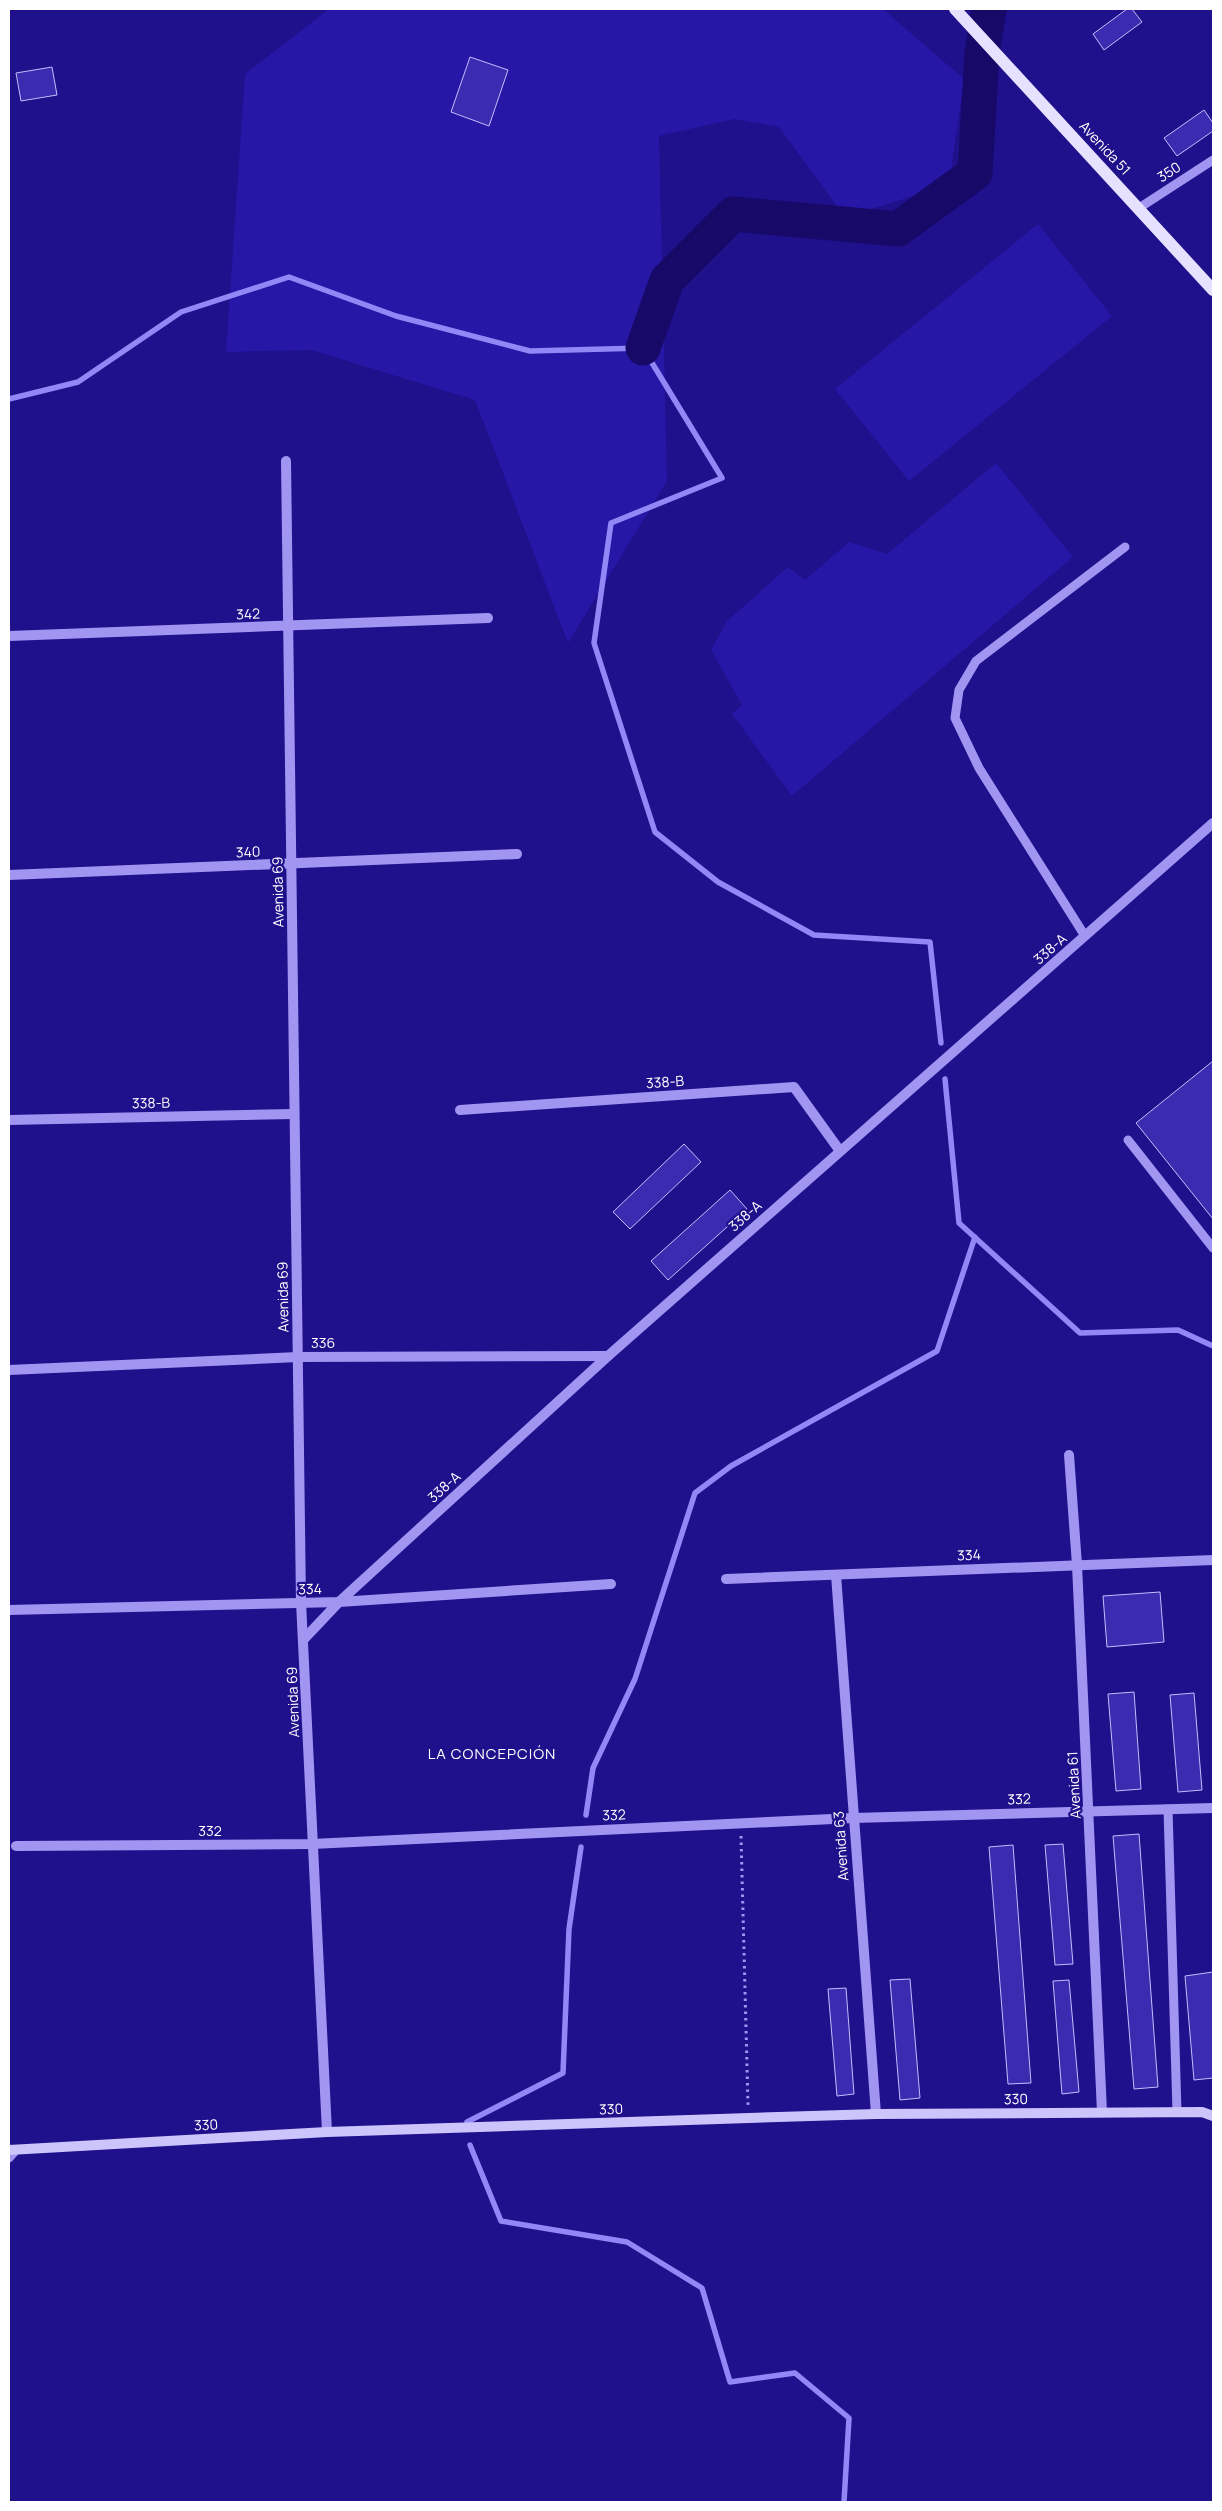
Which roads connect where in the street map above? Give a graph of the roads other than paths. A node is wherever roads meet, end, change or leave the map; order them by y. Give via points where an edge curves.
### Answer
1 (955, 9) edge
2 (1213, 160) edge
3 (1140, 208) junction
4 (1213, 290) edge
5 (286, 461) dead end
6 (1125, 547) dead end
7 (488, 618) dead end
8 (288, 627) junction
9 (9, 636) edge
10 (1213, 823) edge
11 (518, 854) dead end
12 (291, 865) junction
13 (9, 875) edge
14 (1085, 936) junction
15 (460, 1110) dead end
16 (294, 1114) junction
17 (9, 1120) edge
18 (1128, 1140) dead end
19 (840, 1151) junction
20 (1213, 1248) edge
21 (608, 1356) junction
22 (298, 1357) junction
23 (9, 1370) edge
24 (1068, 1456) dead end
25 (1213, 1560) edge
26 (1077, 1564) junction
27 (836, 1575) junction
28 (726, 1579) dead end
29 (612, 1584) dead end
30 (301, 1602) junction
31 (339, 1602) junction
32 (9, 1610) edge
33 (304, 1639) junction
34 (1213, 1808) edge
35 (1168, 1809) junction
36 (1089, 1811) junction
37 (853, 1818) junction
38 (312, 1844) junction
39 (16, 1846) dead end
40 (1102, 2112) junction
41 (1177, 2112) junction
42 (876, 2114) junction
43 (1213, 2116) edge
44 (327, 2132) junction
45 (11, 2152) edge

1 - 3 main road, Avenida 51
2 - 3 lane, 350
3 - 4 main road, Avenida 51
5 - 8 street, Avenida 69
6 - 14 lane via 976,661 959,690 954,718 979,768
7 - 8 street, 342
8 - 9 street, 342
8 - 12 street, Avenida 69
10 - 14 street, 338-A
11 - 12 street, 340
12 - 13 street, 340
12 - 16 street, Avenida 69
14 - 19 street, 338-A
15 - 19 street, 338-B via 794,1087
16 - 17 street, 338-B
16 - 22 street, Avenida 69
18 - 20 lane
19 - 21 street, 338-A
21 - 22 street, 336
21 - 31 street, 338-A
22 - 23 street, 336
22 - 30 street, Avenida 69
24 - 26 street, Avenida 61
25 - 26 street, 334
26 - 27 street, 334
26 - 36 street, Avenida 61
27 - 28 street, 334
27 - 37 street, Avenida 63
29 - 31 street, 334
30 - 31 street, 334
30 - 32 street, 334
30 - 33 street, Avenida 69
31 - 33 street, 338-A
33 - 38 street, Avenida 69
34 - 35 street, 332
35 - 36 street, 332
35 - 41 lane
36 - 37 street, 332
36 - 40 street, Avenida 61
37 - 38 street, 332
37 - 42 street, Avenida 63
38 - 39 street, 332
38 - 44 street, Avenida 69
40 - 41 street, 330
40 - 42 street, 330
41 - 43 street, 330 via 1202,2112
42 - 44 street, 330
44 - 45 street, 330

